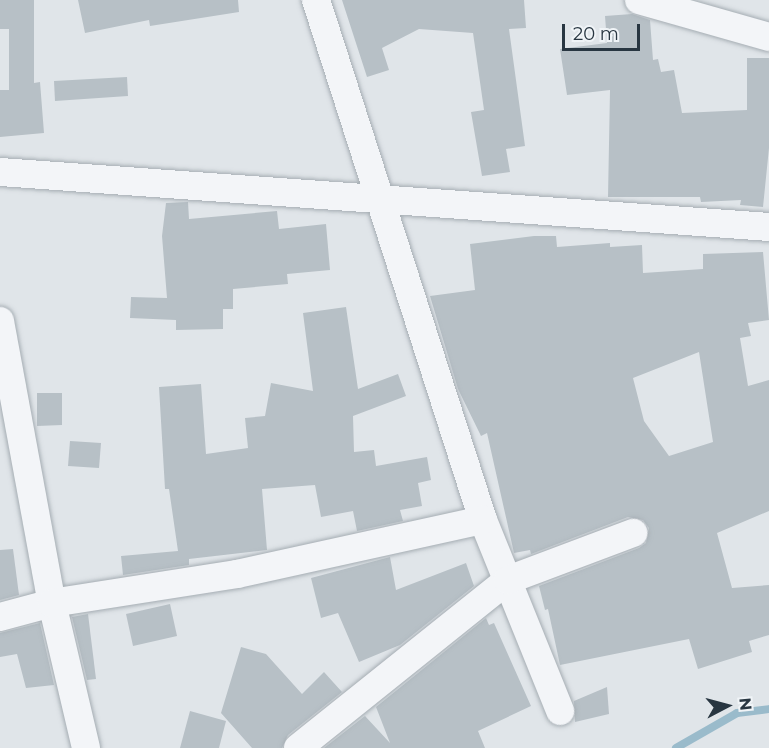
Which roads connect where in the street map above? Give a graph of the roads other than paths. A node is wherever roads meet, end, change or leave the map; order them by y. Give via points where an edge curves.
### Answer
1 (316, 0) edge
2 (639, 0) edge
3 (769, 37) edge
4 (0, 172) edge
5 (380, 199) junction
6 (769, 227) edge
7 (0, 321) edge
8 (483, 520) junction
9 (633, 533) dead end
10 (508, 580) junction
11 (52, 603) junction
12 (0, 616) edge
13 (561, 711) dead end
14 (86, 748) edge
15 (298, 748) edge

1 - 5 street
2 - 3 street
4 - 5 street
5 - 6 street
5 - 8 street
7 - 11 street
8 - 10 street
8 - 11 street via 237,574
9 - 10 street
10 - 13 street
10 - 15 street
11 - 12 street
11 - 14 street

